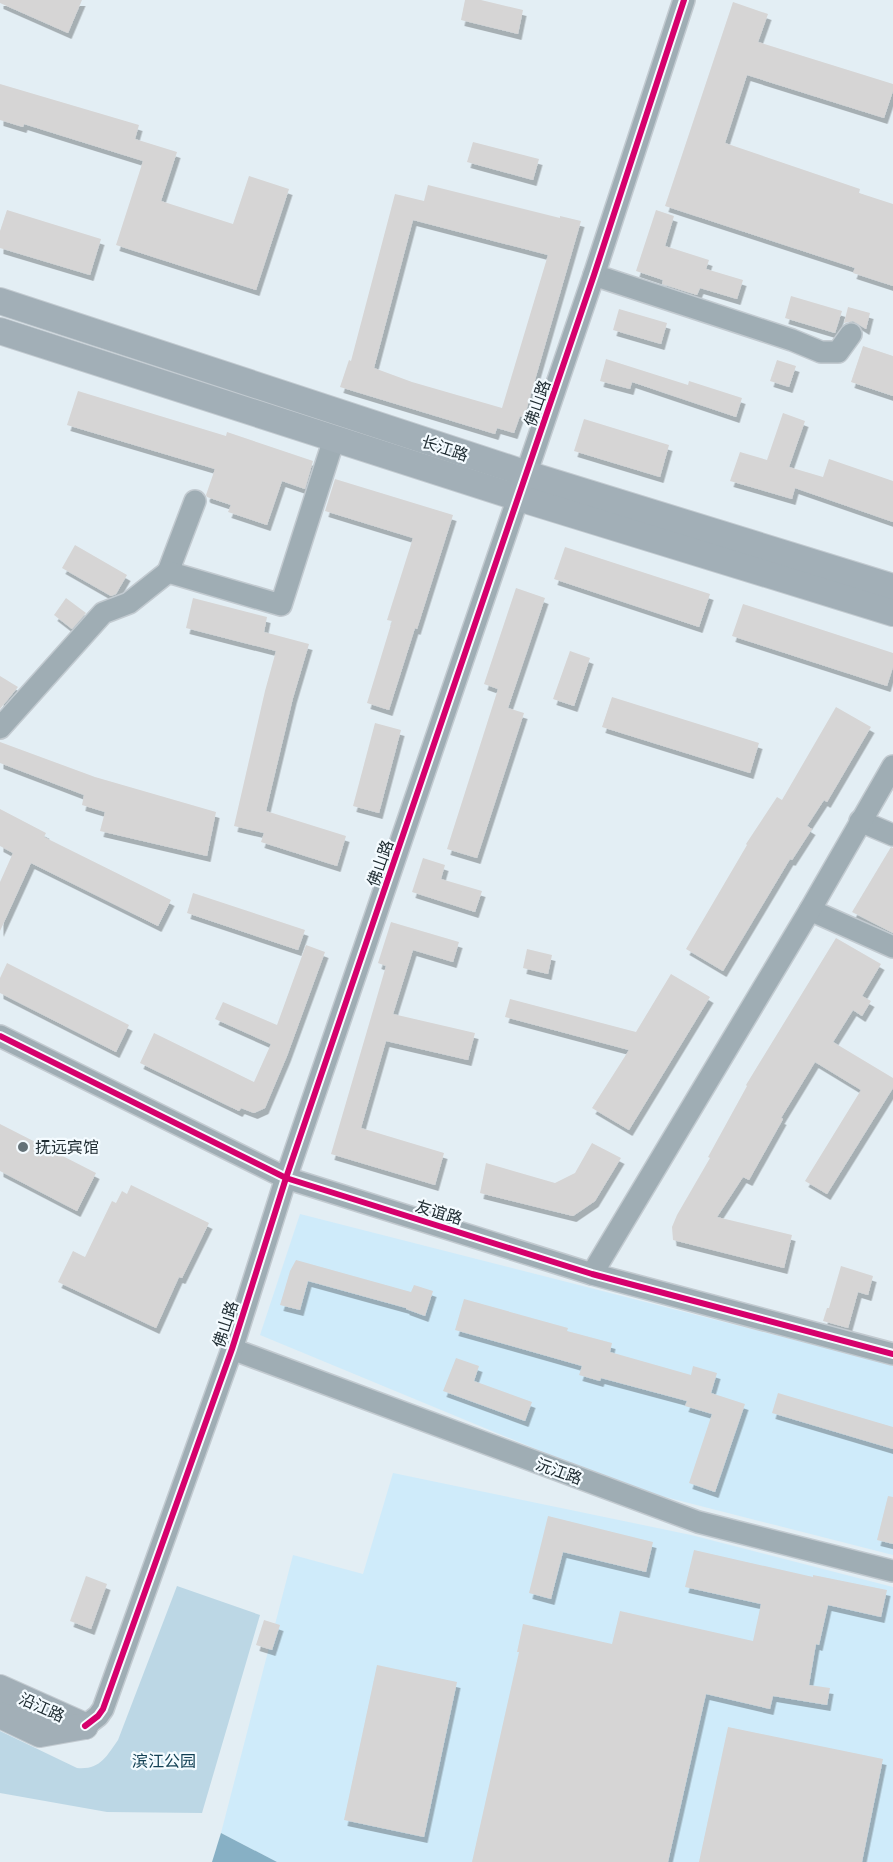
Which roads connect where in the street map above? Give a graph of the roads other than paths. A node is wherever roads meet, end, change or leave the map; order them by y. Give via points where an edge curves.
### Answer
1 (684, 0) edge
2 (594, 275) junction
3 (0, 301) edge
4 (0, 331) edge
5 (850, 334) dead end
6 (334, 439) junction
7 (527, 474) junction
8 (519, 498) junction
9 (195, 501) dead end
10 (168, 572) junction
11 (893, 586) edge
12 (893, 613) edge
13 (0, 728) edge
14 (893, 766) edge
15 (860, 821) junction
16 (893, 835) edge
17 (810, 910) junction
18 (893, 947) edge
19 (0, 1036) edge
20 (286, 1178) junction
21 (592, 1274) junction
22 (232, 1349) junction
23 (893, 1354) edge
24 (893, 1571) edge
25 (0, 1688) edge
26 (0, 1715) edge
27 (85, 1726) junction

1 - 2 street, 佛山路
2 - 5 street via 821,352 838,352
2 - 7 street, 佛山路
3 - 7 main road, 长江路
4 - 6 main road, 长江路
6 - 8 main road, 长江路
6 - 10 street via 281,605
7 - 8 street, 佛山路
7 - 11 main road, 长江路
8 - 12 main road, 长江路
8 - 20 street, 佛山路
9 - 10 street
10 - 13 street via 129,603 103,614
14 - 15 street
15 - 16 street
15 - 17 street
17 - 18 street
17 - 21 street
19 - 20 street, 友谊路
20 - 21 street, 友谊路
20 - 22 street, 佛山路
21 - 23 street, 友谊路
22 - 24 street, 沅江路 via 699,1522
22 - 27 street, 佛山路 via 103,1709
25 - 27 main road, 沿江路
26 - 27 main road via 40,1734

